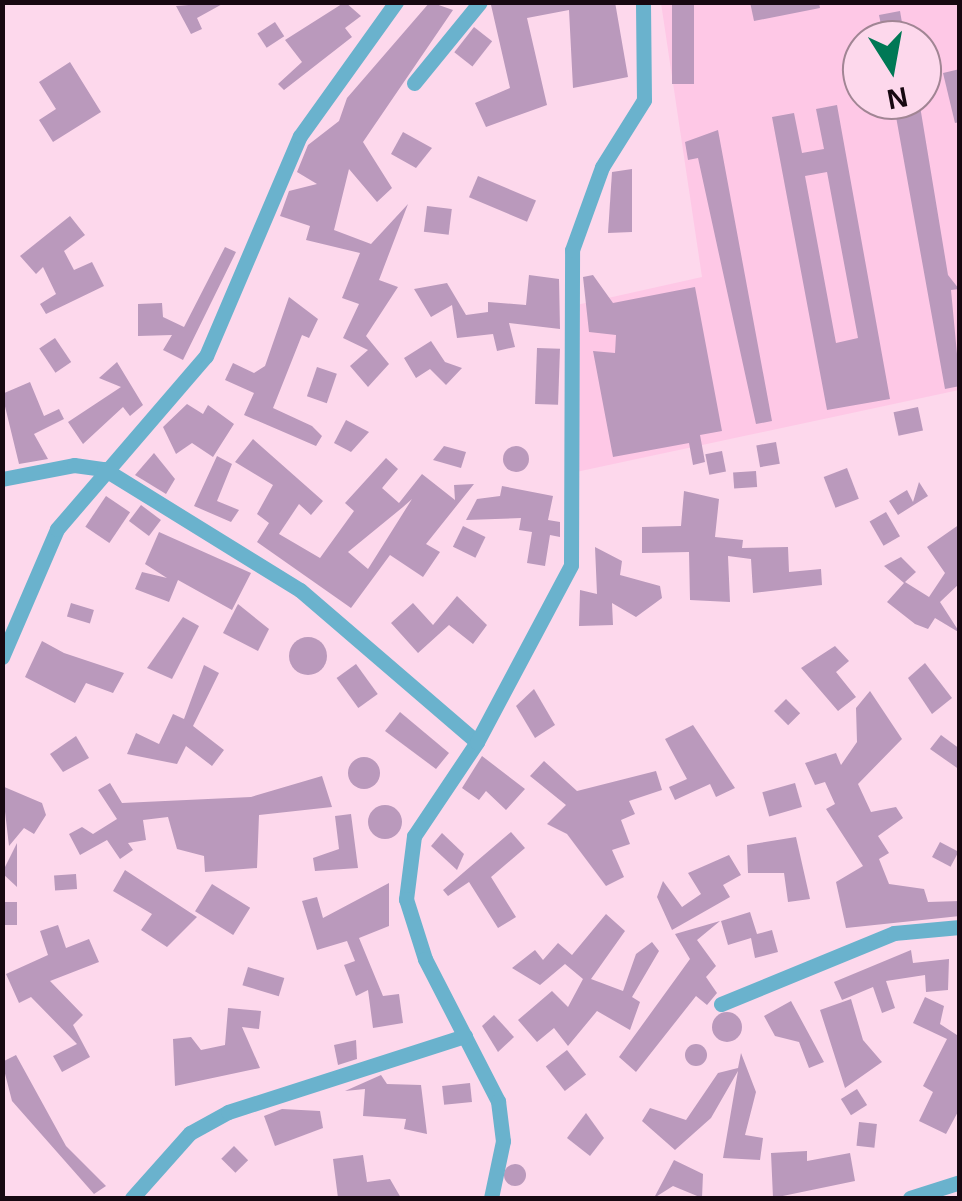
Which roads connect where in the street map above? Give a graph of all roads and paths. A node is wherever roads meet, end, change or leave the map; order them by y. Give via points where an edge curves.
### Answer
1 (396, 2) edge
2 (480, 2) edge
3 (644, 2) edge
4 (414, 83) dead end
5 (104, 469) junction
6 (2, 479) edge
7 (2, 656) edge
8 (477, 742) junction
9 (960, 927) edge
10 (721, 1004) dead end
11 (466, 1036) junction
12 (960, 1182) edge
13 (132, 1198) edge
14 (491, 1198) edge
15 (910, 1198) edge

1 - 5 street via 300,136 190,382
2 - 4 street
3 - 8 street via 644,100 602,167 572,250 570,565
5 - 6 street via 74,465
5 - 7 street via 58,528
5 - 8 street via 300,590
8 - 11 street via 428,806 406,875 425,959
9 - 10 street via 894,934
11 - 13 street via 228,1112 190,1133
11 - 14 street via 502,1120
12 - 15 street

